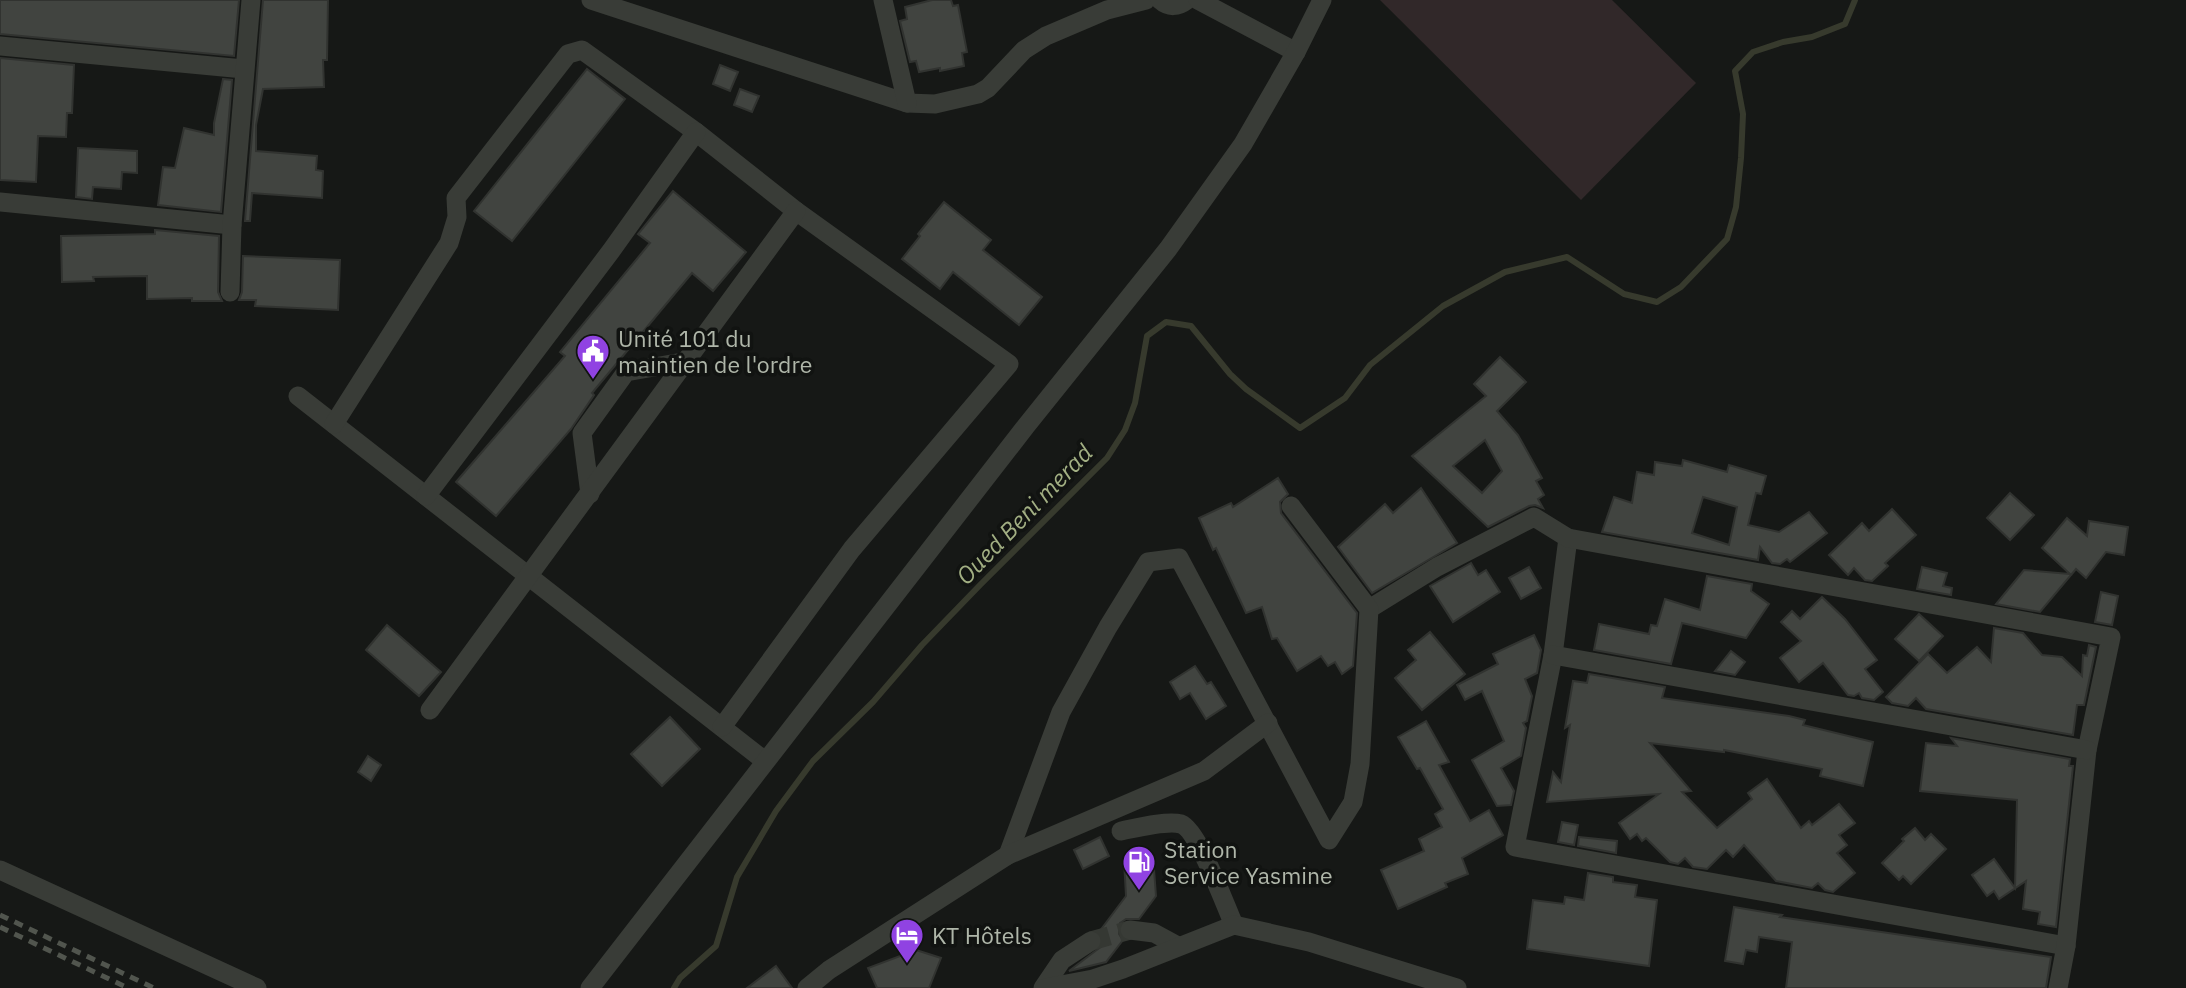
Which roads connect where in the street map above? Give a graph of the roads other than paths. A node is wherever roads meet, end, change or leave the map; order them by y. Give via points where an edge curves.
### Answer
1 (251, 0) edge
2 (591, 0) edge
3 (883, 0) edge
4 (1146, 0) edge
5 (1160, 0) edge
6 (1187, 0) edge
7 (1198, 0) edge
8 (1322, 0) edge
9 (0, 46) edge
10 (1296, 52) junction
11 (244, 69) junction
12 (906, 103) junction
13 (696, 132) junction
14 (0, 202) edge
15 (796, 211) junction
16 (232, 225) junction
17 (230, 292) dead end
18 (688, 361) junction
19 (298, 396) dead end
20 (334, 424) junction
21 (590, 494) junction
22 (426, 495) junction
23 (1292, 506) dead end
24 (1568, 538) junction
25 (529, 576) junction
26 (1369, 609) junction
27 (1553, 655) junction
28 (430, 710) dead end
29 (1268, 723) junction
30 (723, 727) junction
31 (2087, 750) junction
32 (765, 761) junction
33 (1121, 831) dead end
34 (1008, 855) junction
35 (0, 870) edge
36 (1234, 925) junction
37 (1130, 930) tunnel mouth
38 (1091, 942) tunnel mouth
39 (1178, 946) junction
40 (2066, 946) junction
41 (257, 988) edge
42 (590, 988) edge
43 (807, 988) edge
44 (1044, 988) edge
45 (1457, 988) edge
46 (2058, 988) edge

1 - 11 street
2 - 12 street
3 - 12 street
4 - 12 street via 1107,10 1046,36 978,93 936,104
5 - 6 street via 1174,6
7 - 10 street
8 - 10 street
9 - 11 street
10 - 32 street via 1243,144 1168,248
11 - 16 street
13 - 15 street
13 - 20 street via 582,50 568,54 456,198 457,217 449,243
13 - 22 street
14 - 16 street
15 - 18 street
15 - 30 street via 1009,364 852,549
16 - 17 street
18 - 21 street
18 - 21 street via 626,372 582,433
19 - 20 street
20 - 22 street
21 - 25 street
22 - 25 street
23 - 26 street
24 - 26 street via 1534,517 1437,567
24 - 27 street
24 - 31 street via 2111,636
25 - 28 street
25 - 30 street
26 - 29 street via 1360,764 1353,802 1329,840
27 - 31 street
27 - 40 street via 1515,847
29 - 34 street via 1204,771
29 - 34 street via 1179,558 1148,562 1061,712
30 - 32 street
31 - 40 street
32 - 42 street
33 - 36 street via 1174,823 1186,827 1197,839
34 - 43 street
35 - 41 street
36 - 39 street
36 - 45 street via 1309,942
37 - 39 street via 1154,933
38 - 44 street via 1062,960
39 - 44 street via 1107,974
40 - 46 street

